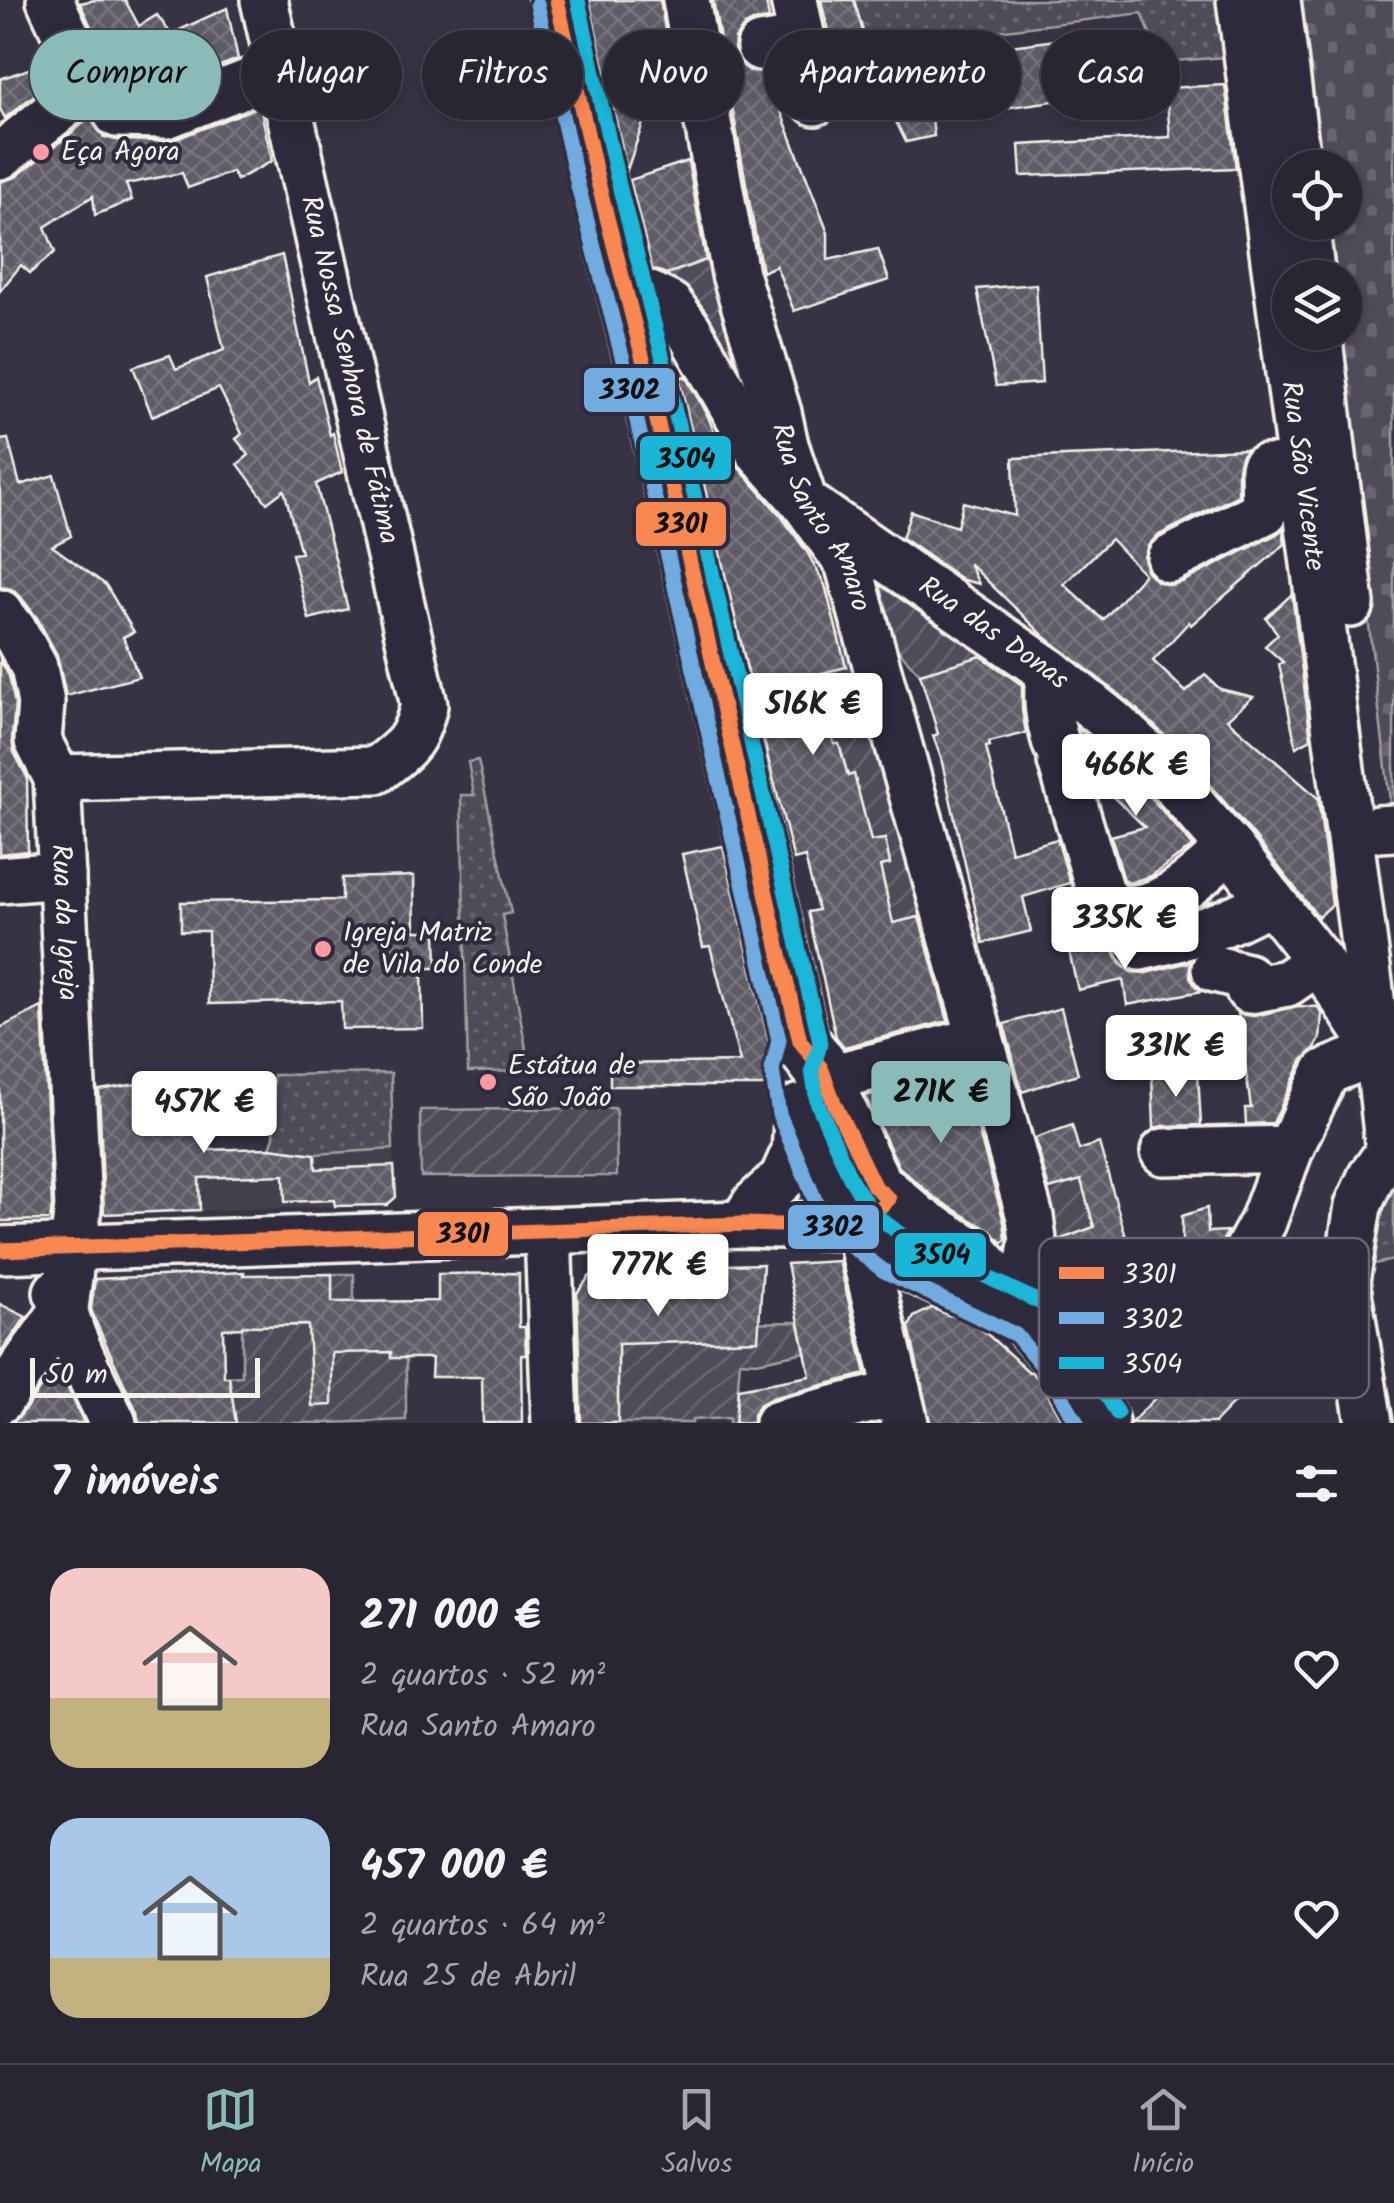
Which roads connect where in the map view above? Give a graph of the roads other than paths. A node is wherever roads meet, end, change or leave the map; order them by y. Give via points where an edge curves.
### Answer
1 (50, 0) edge
2 (264, 0) edge
3 (557, 0) edge
4 (686, 0) edge
5 (1240, 0) edge
6 (1277, 0) edge
7 (64, 30) edge
8 (271, 30) edge
9 (46, 120) edge
10 (292, 120) edge
11 (1296, 150) edge
12 (0, 156) edge
13 (628, 296) junction
14 (1320, 350) edge
15 (1302, 467) junction
16 (804, 502) junction
17 (1170, 559) dead end
18 (0, 614) edge
19 (1050, 716) junction
20 (57, 778) junction
21 (1374, 829) edge
22 (1230, 848) junction
23 (62, 876) junction
24 (0, 880) edge
25 (1271, 900) junction
26 (1134, 929) junction
27 (1394, 943) edge
28 (1319, 961) junction
29 (1215, 969) dead end
30 (980, 1040) junction
31 (1378, 1052) junction
32 (807, 1076) junction
33 (1391, 1138) edge
34 (1290, 1149) junction
35 (1164, 1152) dead end
36 (864, 1201) junction
37 (742, 1224) junction
38 (548, 1231) junction
39 (1254, 1238) edge
40 (1353, 1238) edge
41 (72, 1247) junction
42 (2, 1250) edge
43 (957, 1286) junction
44 (65, 1308) junction
45 (1029, 1319) junction
46 (1039, 1331) edge
47 (885, 1334) junction
48 (1086, 1398) edge
49 (1365, 1398) edge
50 (0, 1400) edge
51 (902, 1408) edge
52 (113, 1423) edge
53 (554, 1423) edge
54 (778, 1423) edge
55 (1100, 1423) edge
56 (1369, 1423) edge

1 - 7 street
2 - 8 street, Rua Nossa Senhora de Fátima
3 - 13 main road
4 - 16 street, Rua Santo Amaro via 735,274
5 - 15 street, Rua São Vicente
6 - 11 street
9 - 12 street
10 - 20 street, Rua Nossa Senhora de Fátima via 424,705 418,732 377,770
13 - 16 street, Rua das Donas via 650,295 670,305 758,450
13 - 32 main road
14 - 21 street, Rua São Vicente
15 - 17 street via 1264,468 1265,511
15 - 21 street, Rua São Vicente
16 - 19 street, Rua das Donas
16 - 30 street, Rua Santo Amaro via 848,563
18 - 20 street, Rua da Igreja via 34,668 41,703 38,741
19 - 22 street, Rua das Donas via 1112,722
19 - 26 street via 1100,892
20 - 23 street, Rua da Igreja
21 - 27 street
21 - 31 street
22 - 25 street, Rua das Donas
22 - 26 street
23 - 24 street
23 - 41 street, Rua da Igreja via 78,1207
25 - 26 street via 1197,935
25 - 28 street, Rua das Donas
28 - 29 street via 1286,982 1249,990 1246,977
28 - 31 street, Rua das Donas
30 - 32 street
30 - 45 street, Rua Santo Amaro via 1030,1217
31 - 33 street
31 - 34 street via 1326,1072
32 - 36 main road
32 - 37 street via 796,1151 783,1178
33 - 40 street via 1358,1206
34 - 35 street
34 - 39 street
36 - 37 street
36 - 43 main road via 894,1254
36 - 45 main road via 974,1258
36 - 47 street
37 - 38 street
38 - 41 street
38 - 53 street
41 - 42 street
41 - 44 street, Rua da Igreja
42 - 44 street via 42,1260
43 - 45 main road
43 - 47 street via 922,1292 895,1313
44 - 50 street
44 - 52 street
45 - 46 main road
47 - 51 street
48 - 55 main road
49 - 56 street
51 - 54 street

